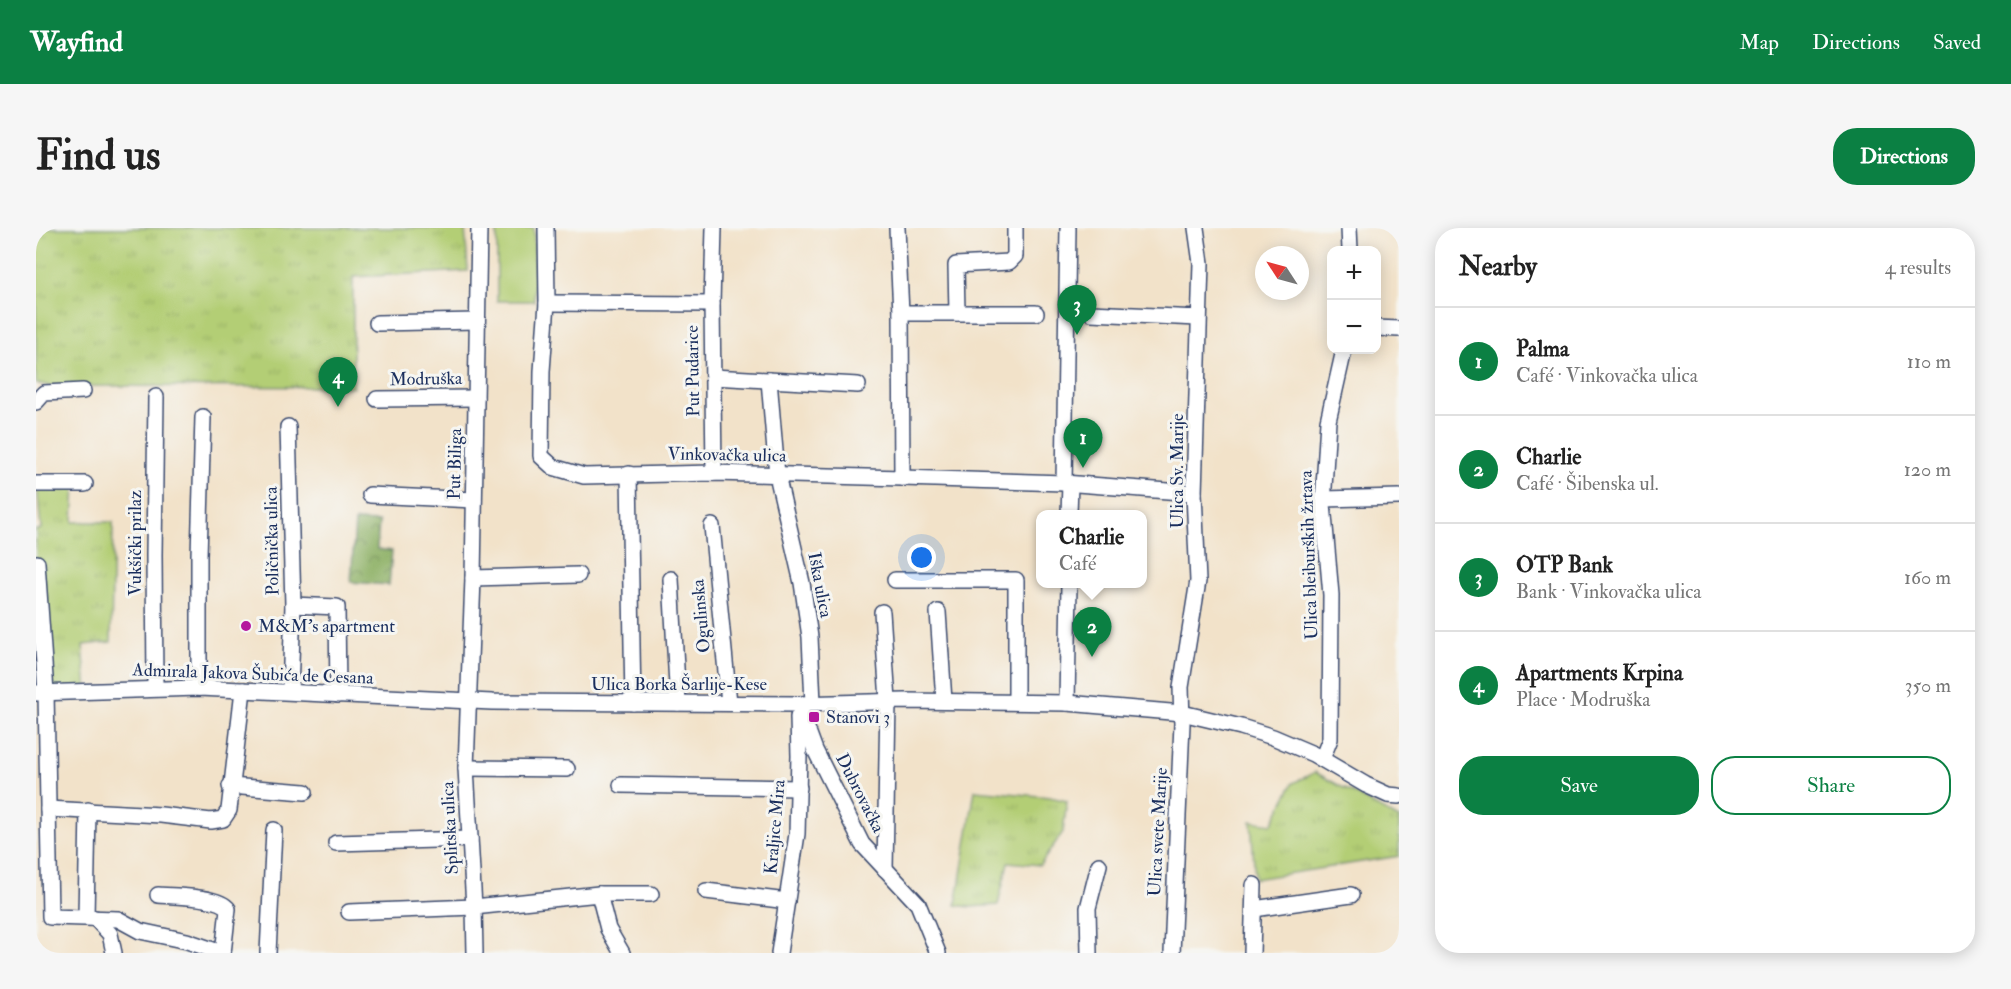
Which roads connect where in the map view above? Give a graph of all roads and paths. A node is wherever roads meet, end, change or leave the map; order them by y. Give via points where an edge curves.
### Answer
1 (479, 228) edge
2 (546, 228) edge
3 (714, 228) edge
4 (897, 228) edge
5 (1015, 228) edge
6 (1068, 228) edge
7 (1196, 228) edge
8 (1348, 228) edge
9 (1350, 246) edge
10 (547, 303) junction
11 (712, 304) junction
12 (957, 313) junction
13 (1036, 313) dead end
14 (1091, 313) dead end
15 (901, 314) junction
16 (1198, 318) junction
17 (477, 321) junction
18 (377, 323) dead end
19 (1381, 327) edge
20 (1399, 329) edge
21 (1343, 354) edge
22 (713, 377) junction
23 (769, 380) junction
24 (858, 385) dead end
25 (83, 391) dead end
26 (156, 397) dead end
27 (476, 398) junction
28 (377, 399) dead end
29 (36, 402) edge
30 (202, 417) dead end
31 (288, 427) dead end
32 (714, 473) junction
33 (629, 474) junction
34 (777, 475) junction
35 (902, 478) junction
36 (1067, 483) junction
37 (36, 484) edge
38 (85, 484) dead end
39 (1194, 493) junction
40 (370, 495) dead end
41 (1399, 497) edge
42 (1324, 499) junction
43 (474, 500) junction
44 (1069, 510) edge
45 (712, 526) dead end
46 (37, 563) edge
47 (578, 574) dead end
48 (473, 578) junction
49 (671, 579) dead end
50 (896, 580) dead end
51 (1069, 588) edge
52 (292, 605) junction
53 (882, 612) dead end
54 (938, 612) dead end
55 (155, 688) junction
56 (199, 688) junction
57 (243, 690) junction
58 (290, 691) junction
59 (41, 693) edge
60 (338, 695) junction
61 (888, 701) junction
62 (944, 701) junction
63 (469, 702) junction
64 (1016, 702) junction
65 (633, 703) junction
66 (678, 703) junction
67 (729, 703) junction
68 (805, 704) junction
69 (1067, 704) junction
70 (1182, 713) junction
71 (1322, 759) junction
72 (466, 768) junction
73 (567, 769) dead end
74 (621, 785) dead end
75 (230, 786) junction
76 (799, 788) junction
77 (305, 792) dead end
78 (1395, 799) edge
79 (48, 809) junction
80 (88, 810) junction
81 (274, 830) dead end
82 (470, 839) junction
83 (336, 843) dead end
84 (1100, 866) dead end
85 (885, 869) junction
86 (1254, 885) dead end
87 (706, 891) dead end
88 (599, 894) junction
89 (651, 894) dead end
90 (158, 895) dead end
91 (1351, 895) dead end
92 (787, 901) junction
93 (474, 907) junction
94 (1254, 909) junction
95 (349, 912) dead end
96 (91, 918) junction
97 (114, 953) edge
98 (223, 953) edge
99 (268, 953) edge
100 (475, 953) edge
101 (622, 953) edge
102 (779, 953) edge
103 (938, 953) edge
104 (1089, 953) edge
105 (1172, 953) edge
106 (1252, 953) edge

1 - 17 street, Put Biliga
2 - 10 street
3 - 11 street, Put Pudarice
4 - 15 street
5 - 12 street via 1014,256 1009,262 956,265
6 - 36 street
7 - 16 street, Ulica Sv. Marije via 1201,263
8 - 9 street
10 - 11 street, Put Pudarice
10 - 33 street, Vinkovačka ulica via 541,456 553,467 584,476
11 - 22 street, Put Pudarice
12 - 13 street
12 - 15 street
14 - 16 street
15 - 35 street
16 - 39 street, Ulica Sv. Marije
17 - 18 street
17 - 27 street, Put Biliga
19 - 20 street
21 - 42 street, Ulica bleiburških žrtava via 1328,421
22 - 23 street
22 - 32 street, Put Pudarice
23 - 24 street
23 - 34 street, Iška ulica
25 - 29 street via 44,393
26 - 55 street, Vukšički prilaz
27 - 28 street, Modruška
27 - 43 street, Put Biliga
30 - 56 street
31 - 52 street, Poličnička ulica
32 - 33 street, Vinkovačka ulica
32 - 34 street, Vinkovačka ulica
33 - 65 street
34 - 35 street, Vinkovačka ulica
34 - 68 street, Iška ulica via 810,637
35 - 36 street, Vinkovačka ulica
36 - 39 street, Vinkovačka ulica
36 - 44 street
37 - 38 street
39 - 70 street, Ulica Sv. Marije via 1198,581 1181,687
40 - 43 street
41 - 42 street
42 - 71 street, Ulica bleiburških žrtava via 1331,595 1330,739
43 - 48 street, Put Biliga
45 - 67 street, Ogulinska
46 - 59 street
47 - 48 street
48 - 63 street, Put Biliga
49 - 66 street
50 - 64 street via 1016,580
51 - 69 street
52 - 58 street, Poličnička ulica
52 - 60 street via 337,607
53 - 61 street
54 - 62 street
55 - 56 street, Admirala Jakova Šubića de Cesana
55 - 59 street, Admirala Jakova Šubića de Cesana
56 - 57 street, Admirala Jakova Šubića de Cesana
57 - 58 street, Admirala Jakova Šubića de Cesana
57 - 75 street
58 - 60 street, Admirala Jakova Šubića de Cesana
59 - 79 street
60 - 63 street, Admirala Jakova Šubića de Cesana
61 - 62 street, Ulica Borka Šarlije-Kese
61 - 68 street, Ulica Borka Šarlije-Kese
61 - 85 street
62 - 64 street, Ulica Borka Šarlije-Kese
63 - 65 street, Ulica Borka Šarlije-Kese
63 - 72 street, Splitska ulica
64 - 69 street, Ulica Borka Šarlije-Kese
65 - 66 street, Ulica Borka Šarlije-Kese
66 - 67 street, Ulica Borka Šarlije-Kese
67 - 68 street, Ulica Borka Šarlije-Kese
68 - 76 street, Kraljice Mira
68 - 85 street, Dubrovačka via 815,750 862,844
69 - 70 street, Ulica Borka Šarlije-Kese
70 - 71 street via 1273,736
70 - 105 street, Ulica svete Marije
71 - 78 street
72 - 73 street
72 - 82 street, Splitska ulica
74 - 76 street
75 - 77 street
75 - 80 street via 229,810 223,819
76 - 92 street, Kraljice Mira
79 - 80 street
79 - 96 street via 50,917
80 - 96 street
81 - 99 street
82 - 83 street
82 - 93 street, Splitska ulica
84 - 104 street via 1088,908
85 - 103 street, Dubrovačka via 918,904
86 - 94 street
87 - 92 street
88 - 89 street
88 - 93 street
88 - 101 street via 608,929
90 - 98 street via 225,904 228,909
91 - 94 street
92 - 102 street, Kraljice Mira
93 - 95 street
93 - 100 street, Splitska ulica
94 - 106 street
96 - 97 street via 110,934
96 - 98 street via 118,919 140,931

